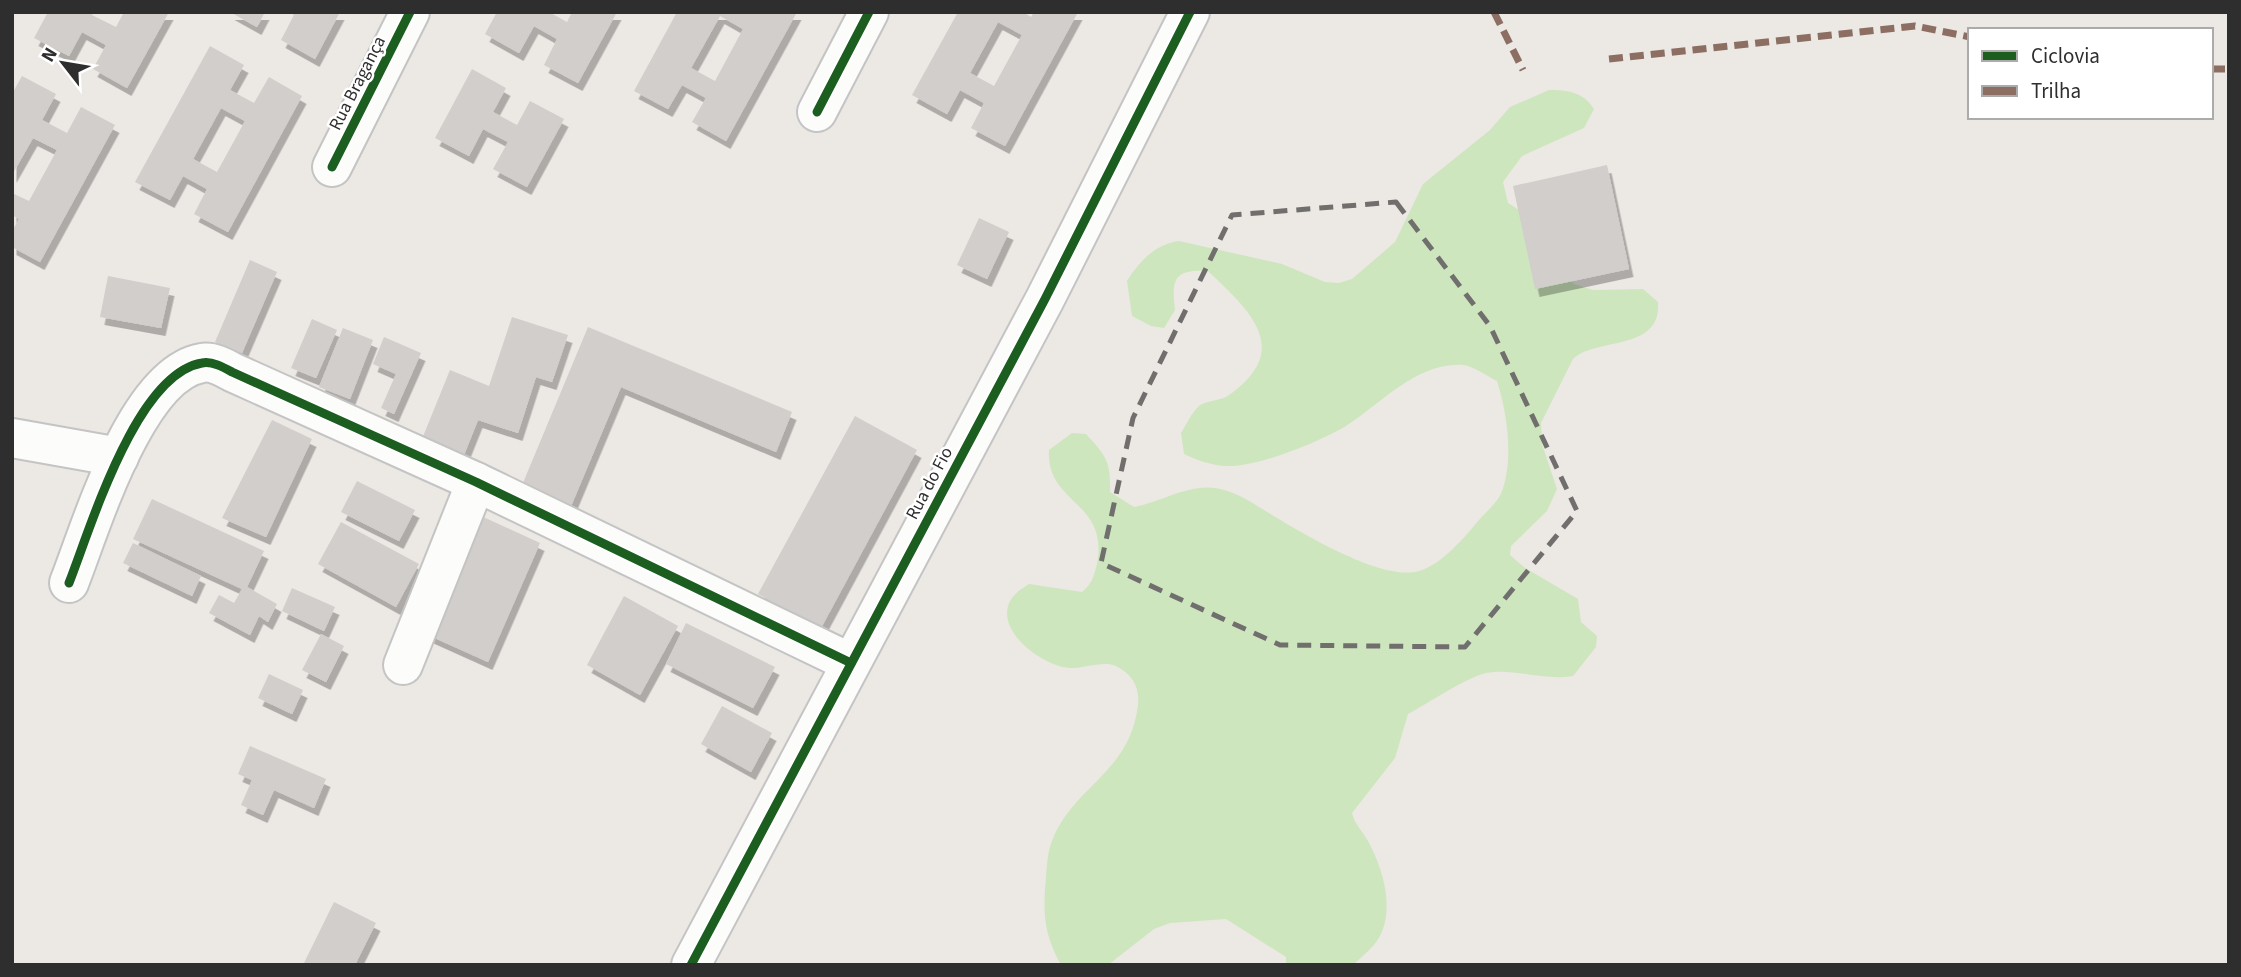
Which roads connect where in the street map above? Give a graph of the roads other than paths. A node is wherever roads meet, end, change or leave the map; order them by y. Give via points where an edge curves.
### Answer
1 (410, 12) edge
2 (869, 12) edge
3 (1190, 12) edge
4 (817, 113) dead end
5 (332, 167) dead end
6 (12, 438) edge
7 (119, 457) junction
8 (477, 482) junction
9 (69, 583) dead end
10 (851, 663) junction
11 (403, 665) dead end
12 (691, 965) edge

1 - 5 street, Rua Bragança
2 - 4 street
3 - 10 street, Rua do Fio via 1045,299
6 - 7 street
7 - 8 street via 165,382 204,362
7 - 9 street
8 - 10 street
8 - 11 street
10 - 12 street, Rua do Fio

